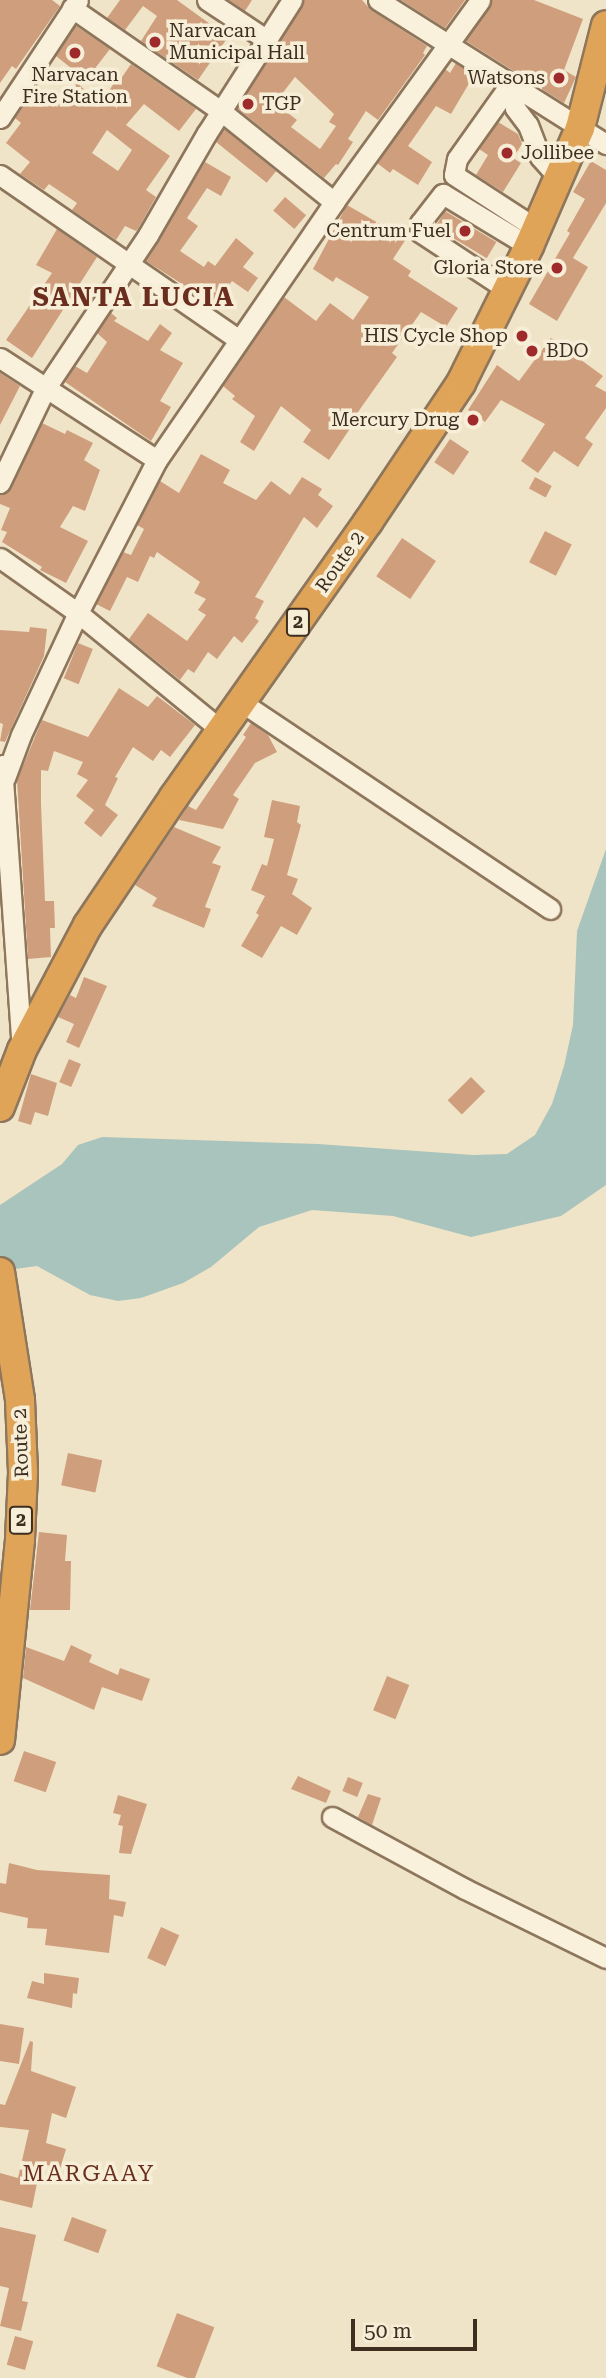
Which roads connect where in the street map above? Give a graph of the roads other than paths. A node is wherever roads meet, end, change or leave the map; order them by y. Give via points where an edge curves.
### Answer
1 (207, 0) edge
2 (292, 0) edge
3 (378, 0) edge
4 (480, 0) edge
5 (75, 4) edge
6 (606, 25) edge
7 (267, 40) junction
8 (448, 43) junction
9 (510, 83) junction
10 (221, 111) junction
11 (0, 117) edge
12 (580, 128) junction
13 (606, 144) edge
14 (0, 175) edge
15 (559, 178) junction
16 (334, 202) junction
17 (533, 238) junction
18 (129, 263) junction
19 (508, 290) junction
20 (238, 338) junction
21 (0, 358) edge
22 (45, 388) junction
23 (156, 460) junction
24 (0, 483) edge
25 (0, 558) edge
26 (78, 613) junction
27 (241, 702) junction
28 (222, 730) junction
29 (0, 758) edge
30 (5, 778) junction
31 (5, 884) edge
32 (550, 909) dead end
33 (22, 1050) junction
34 (0, 1108) edge
35 (2, 1286) edge
36 (0, 1740) edge
37 (332, 1817) dead end
38 (606, 1958) edge

1 - 7 street
2 - 7 street
3 - 8 street
4 - 8 street
5 - 10 street
5 - 11 street
6 - 12 highway, Route 2 / 2
7 - 10 street
8 - 9 street
8 - 16 street
9 - 12 street
9 - 15 street via 515,108 528,125 540,157
9 - 17 street via 457,159 454,175
10 - 16 street
10 - 18 street
12 - 13 street
12 - 15 highway, Route 2 / 2
14 - 18 street
15 - 17 highway, Route 2 / 2
16 - 20 street
17 - 19 highway, Route 2 / 2
17 - 19 street via 443,194 420,223 420,232
18 - 20 street
18 - 22 street
19 - 27 highway, Route 2 / 2 via 461,383
20 - 23 street
21 - 22 street
22 - 23 street
22 - 24 street
23 - 26 street
25 - 26 street
26 - 28 street
26 - 30 street
27 - 28 highway, Route 2 / 2
27 - 32 street
28 - 33 highway, Route 2 / 2 via 88,925
29 - 30 street
30 - 31 street
31 - 33 street
33 - 34 highway, Route 2 / 2
35 - 36 highway, Route 2 / 2 via 20,1400 23,1473
37 - 38 street

